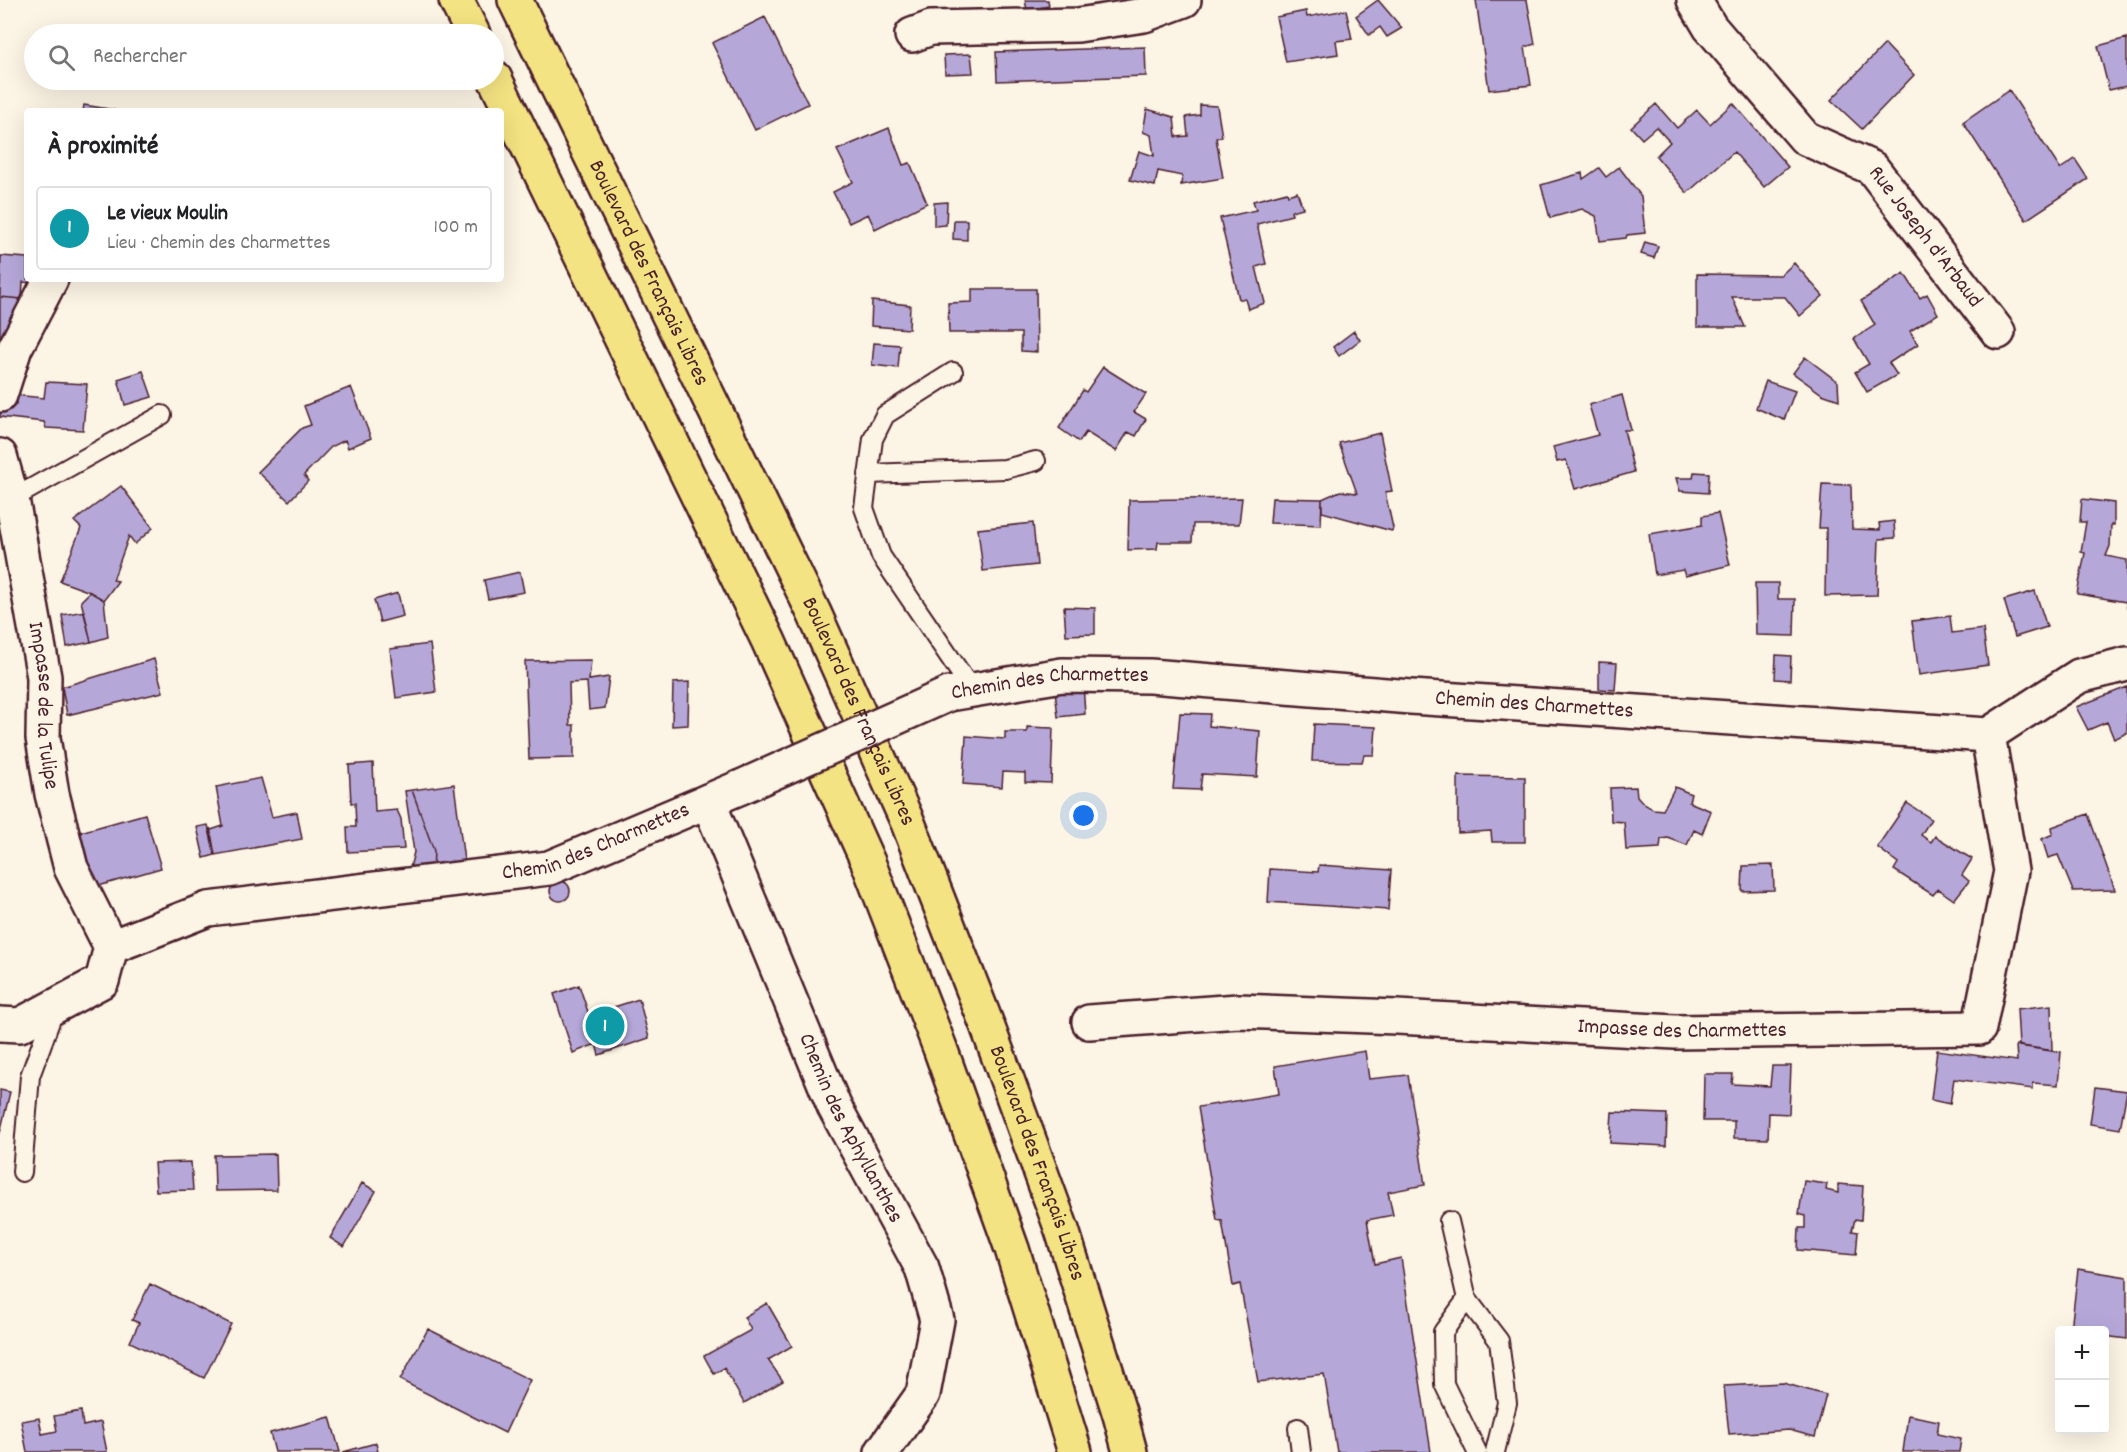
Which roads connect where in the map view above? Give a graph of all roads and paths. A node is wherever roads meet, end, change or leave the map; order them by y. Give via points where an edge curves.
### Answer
1 (456, 0) edge
2 (515, 0) edge
3 (1184, 0) edge
4 (1694, 0) edge
5 (468, 24) edge
6 (912, 35) dead end
7 (500, 90) edge
8 (49, 282) edge
9 (1998, 332) dead end
10 (953, 372) dead end
11 (0, 395) edge
12 (162, 415) dead end
13 (0, 456) edge
14 (1036, 461) dead end
15 (868, 474) junction
16 (12, 500) junction
17 (2127, 664) edge
18 (961, 692) junction
19 (1988, 735) junction
20 (708, 801) junction
21 (111, 947) junction
22 (56, 1006) junction
23 (1089, 1022) dead end
24 (0, 1024) edge
25 (22, 1172) dead end
26 (1449, 1221) dead end
27 (1467, 1299) junction
28 (1298, 1428) dead end
29 (882, 1452) edge
30 (1076, 1452) edge
31 (1130, 1452) edge
32 (1301, 1452) edge
33 (1477, 1452) edge
34 (1495, 1452) edge

1 - 5 main road
2 - 31 main road, Boulevard des Français Libres via 814,613 908,822 1062,1230
3 - 6 street via 1144,15 1105,22 931,28
4 - 9 street, Rue Joseph d'Arbaud via 1710,27 1804,138 1872,168
7 - 30 main road via 768,640 868,862 1012,1249
8 - 11 street via 15,348
10 - 15 lane via 885,415 873,439
12 - 16 lane
13 - 16 street, Impasse de la Tulipe
14 - 15 lane via 1005,469
15 - 18 lane via 864,508 882,556
16 - 21 street, Impasse de la Tulipe via 44,677 43,738 52,794 71,868
17 - 19 street via 2079,676
18 - 19 street, Chemin des Charmettes via 1062,675 1150,676
18 - 20 street, Chemin des Charmettes, bridge
19 - 23 street, Impasse des Charmettes via 2011,871 1979,1028 1676,1032 1238,1011
20 - 21 street, Chemin des Charmettes via 549,868 208,909
20 - 29 street, Chemin des Aphyllanthes via 834,1106 922,1268 937,1320 923,1394
21 - 22 street via 102,981
22 - 24 street via 20,1024
22 - 25 lane via 30,1076
26 - 27 lane
27 - 33 lane via 1443,1332 1444,1384
27 - 34 lane via 1499,1341 1507,1403
28 - 32 lane

